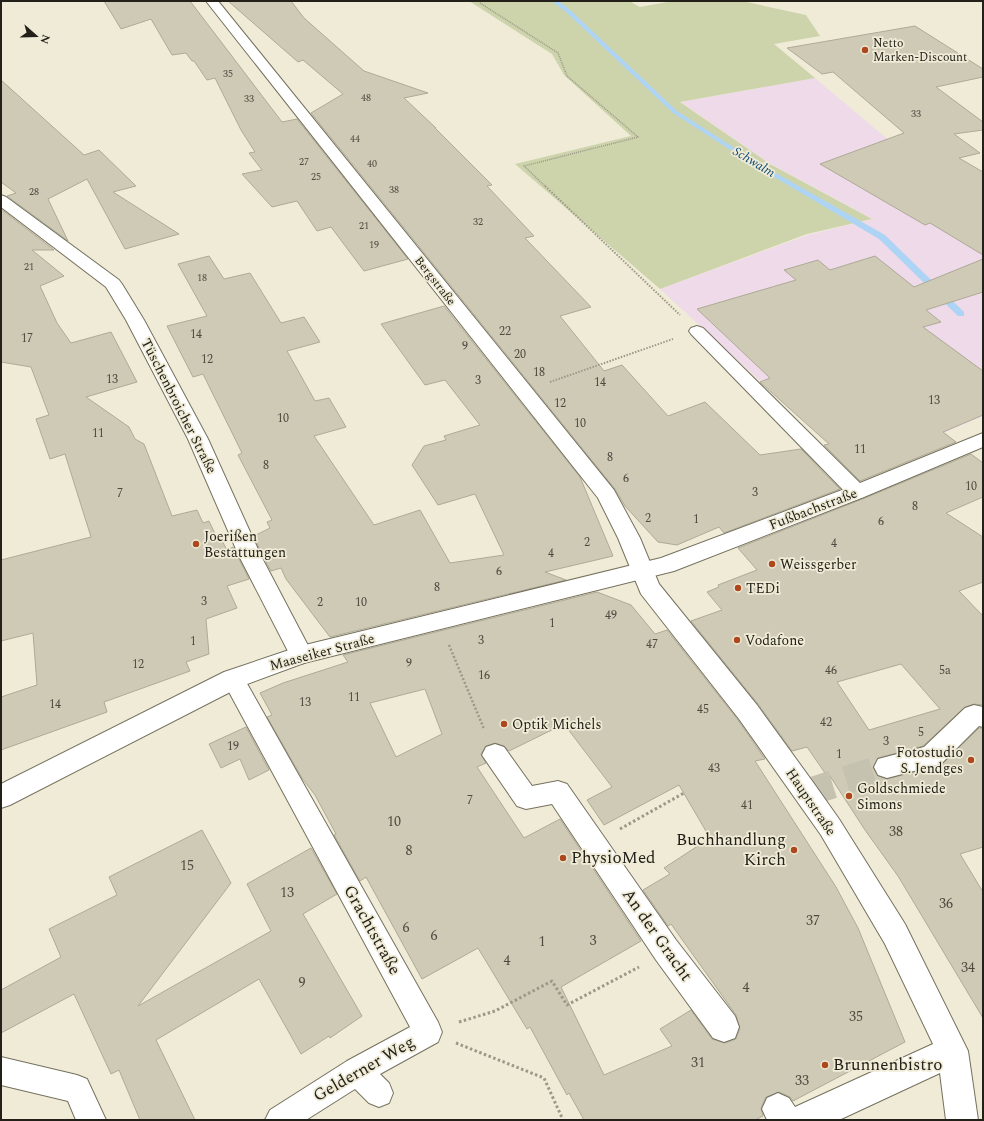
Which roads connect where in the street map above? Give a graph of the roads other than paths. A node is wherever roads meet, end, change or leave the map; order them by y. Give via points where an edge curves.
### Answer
1 (212, 1) edge
2 (1, 200) edge
3 (697, 331) road end
4 (983, 440) edge
5 (857, 492) junction
6 (641, 571) junction
7 (301, 655) junction
8 (233, 679) junction
9 (983, 717) edge
10 (496, 755) road end
11 (887, 767) tunnel mouth
12 (1, 797) edge
13 (724, 1027) dead end
14 (428, 1032) joint
15 (953, 1051) junction
16 (1, 1071) edge
17 (357, 1071) junction
18 (379, 1093) dead end
19 (788, 1116) edge
20 (91, 1120) edge
21 (280, 1120) edge
22 (962, 1120) edge

1 - 6 street, Bergstraße via 607,495 629,538
2 - 7 street, Tüschenbroicher Straße via 113,284 198,439 250,556
3 - 5 lane via 721,362
4 - 5 street, Fußbachstraße
5 - 6 street, Fußbachstraße via 666,565
6 - 7 street, Maaseiker Straße
6 - 15 street, Hauptstraße via 649,588 748,712 830,827 895,934
7 - 8 street, Maaseiker Straße
8 - 12 street, Maaseiker Straße
8 - 14 lane, Grachtstraße
9 - 11 street via 974,715 932,756
10 - 13 street, An der Gracht via 526,798 558,792 666,950
14 - 17 lane, Gelderner Weg
15 - 19 street
15 - 22 street, Hauptstraße
16 - 20 lane via 78,1089
17 - 18 lane
17 - 21 lane, Gelderner Weg

